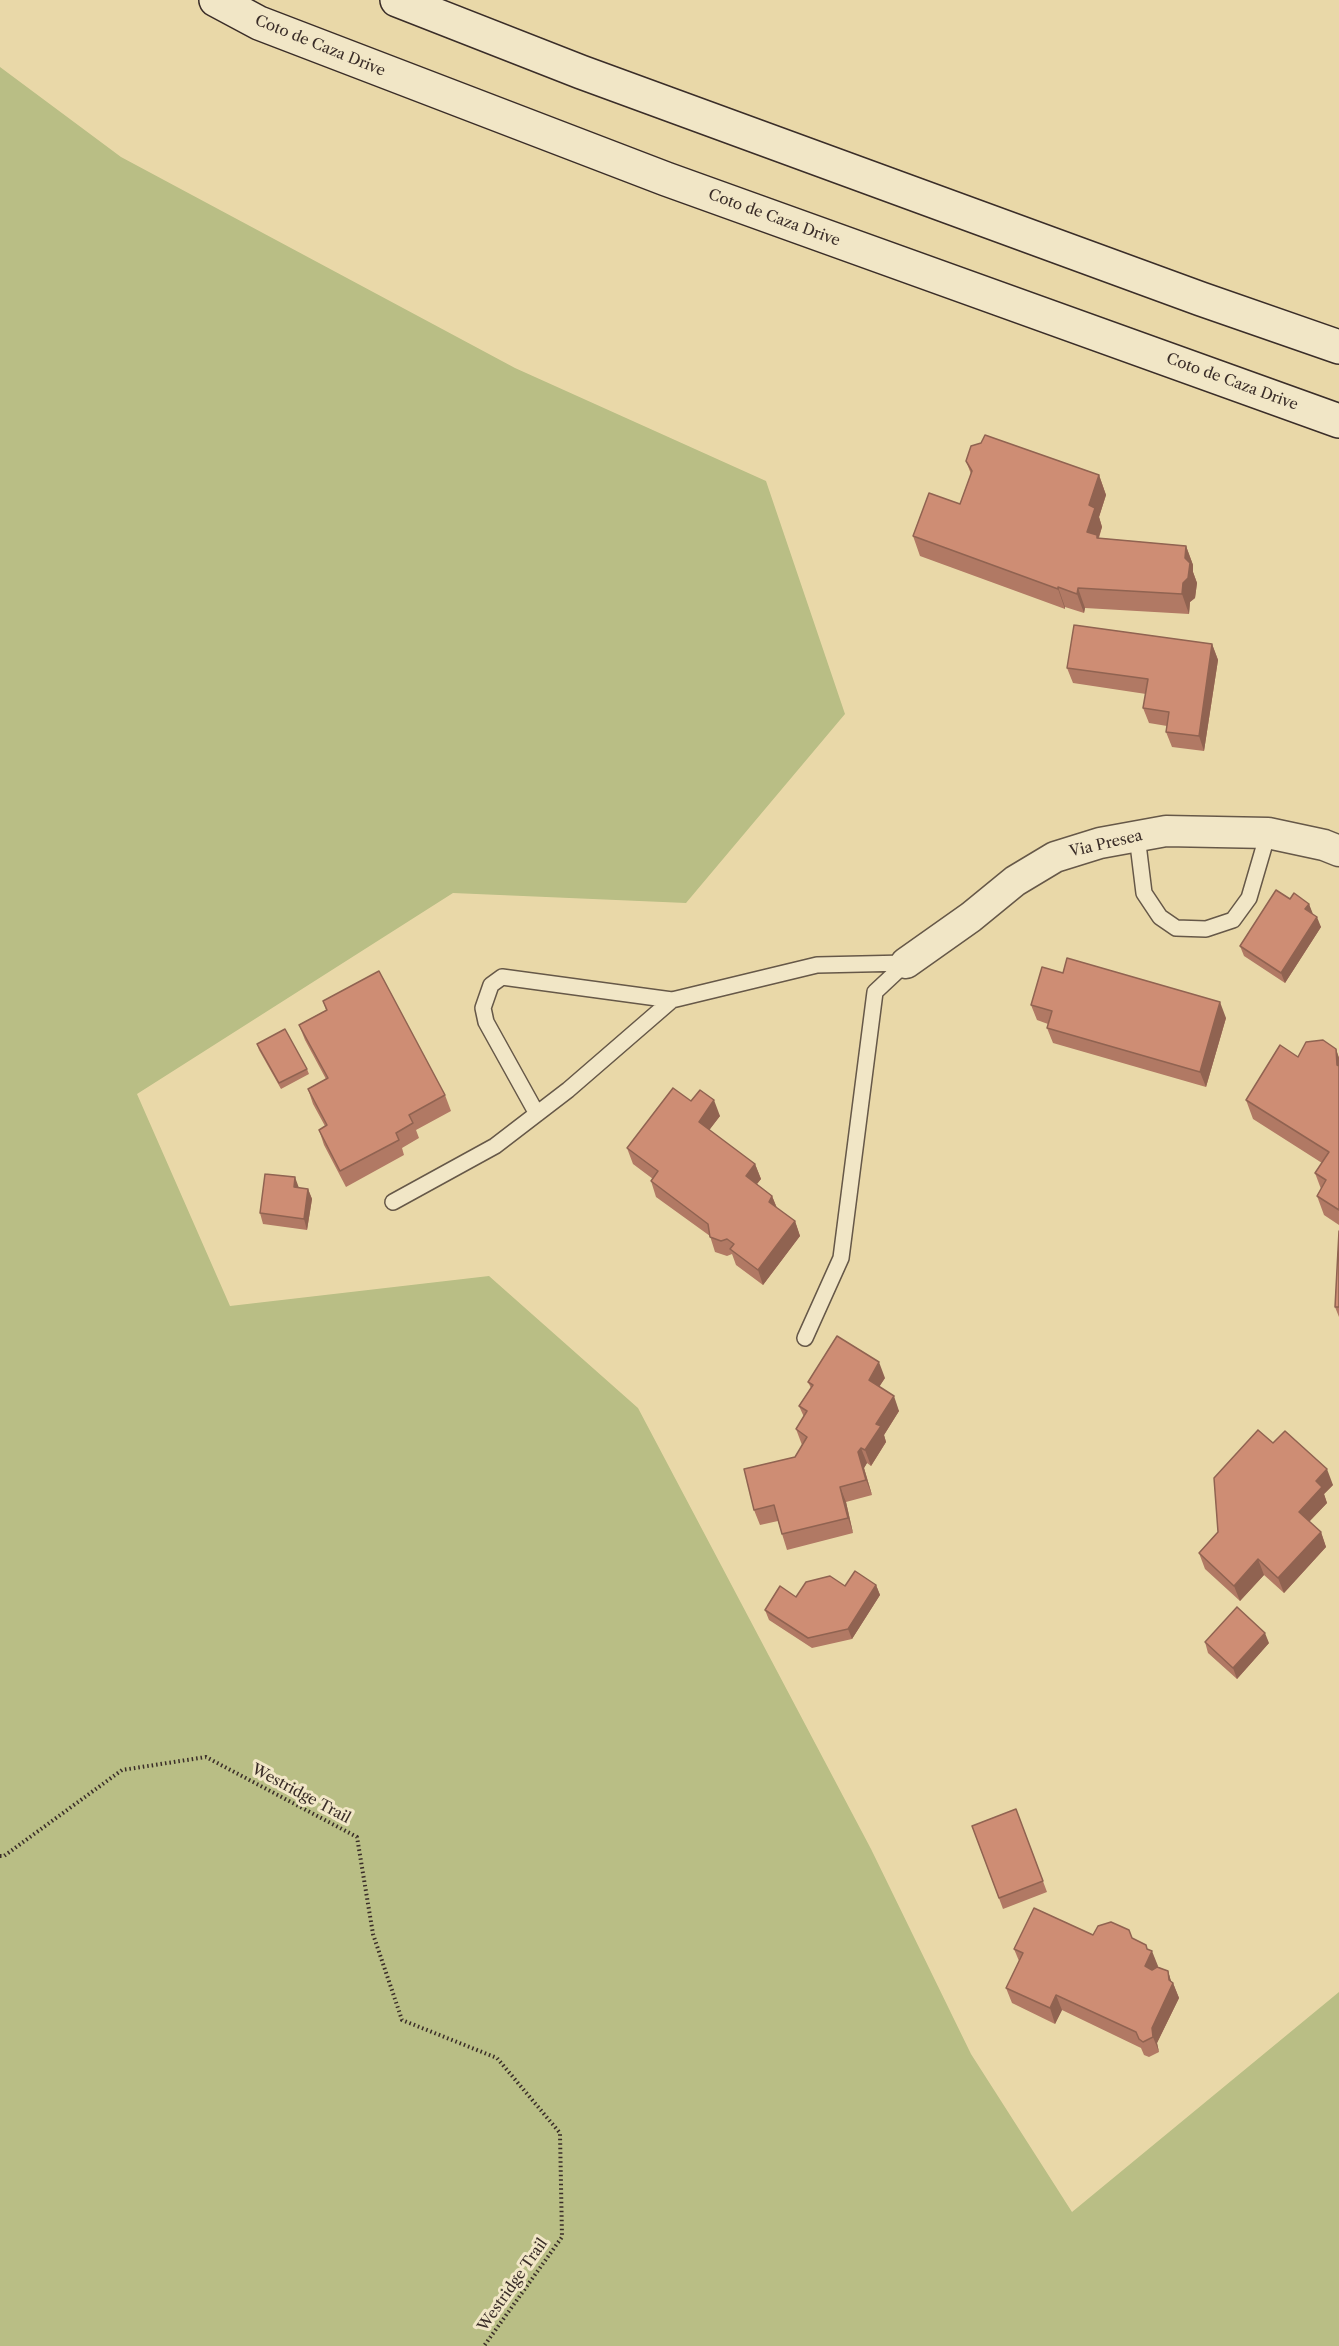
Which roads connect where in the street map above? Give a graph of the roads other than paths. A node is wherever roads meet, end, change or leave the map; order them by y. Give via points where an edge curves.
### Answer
1 (216, 0) edge
2 (397, 0) edge
3 (1339, 347) edge
4 (1339, 421) edge
5 (1268, 833) junction
6 (1137, 836) junction
7 (1339, 850) edge
8 (906, 963) junction
9 (672, 1000) junction
10 (537, 1114) junction
11 (393, 1202) dead end
12 (805, 1338) dead end

1 - 4 main road, Coto de Caza Drive via 259,22 666,179
2 - 3 main road via 603,80
5 - 6 street, Via Presea via 1166,831
5 - 6 lane via 1249,898 1233,920 1206,929 1176,928 1160,917 1144,893
5 - 7 street, Via Presea
6 - 8 street, Via Presea via 1055,857 1015,881
8 - 9 lane via 817,965
8 - 12 lane via 875,992 841,1258
9 - 10 lane
9 - 10 lane via 502,977 491,985 483,1008 486,1022
10 - 11 lane via 495,1146

